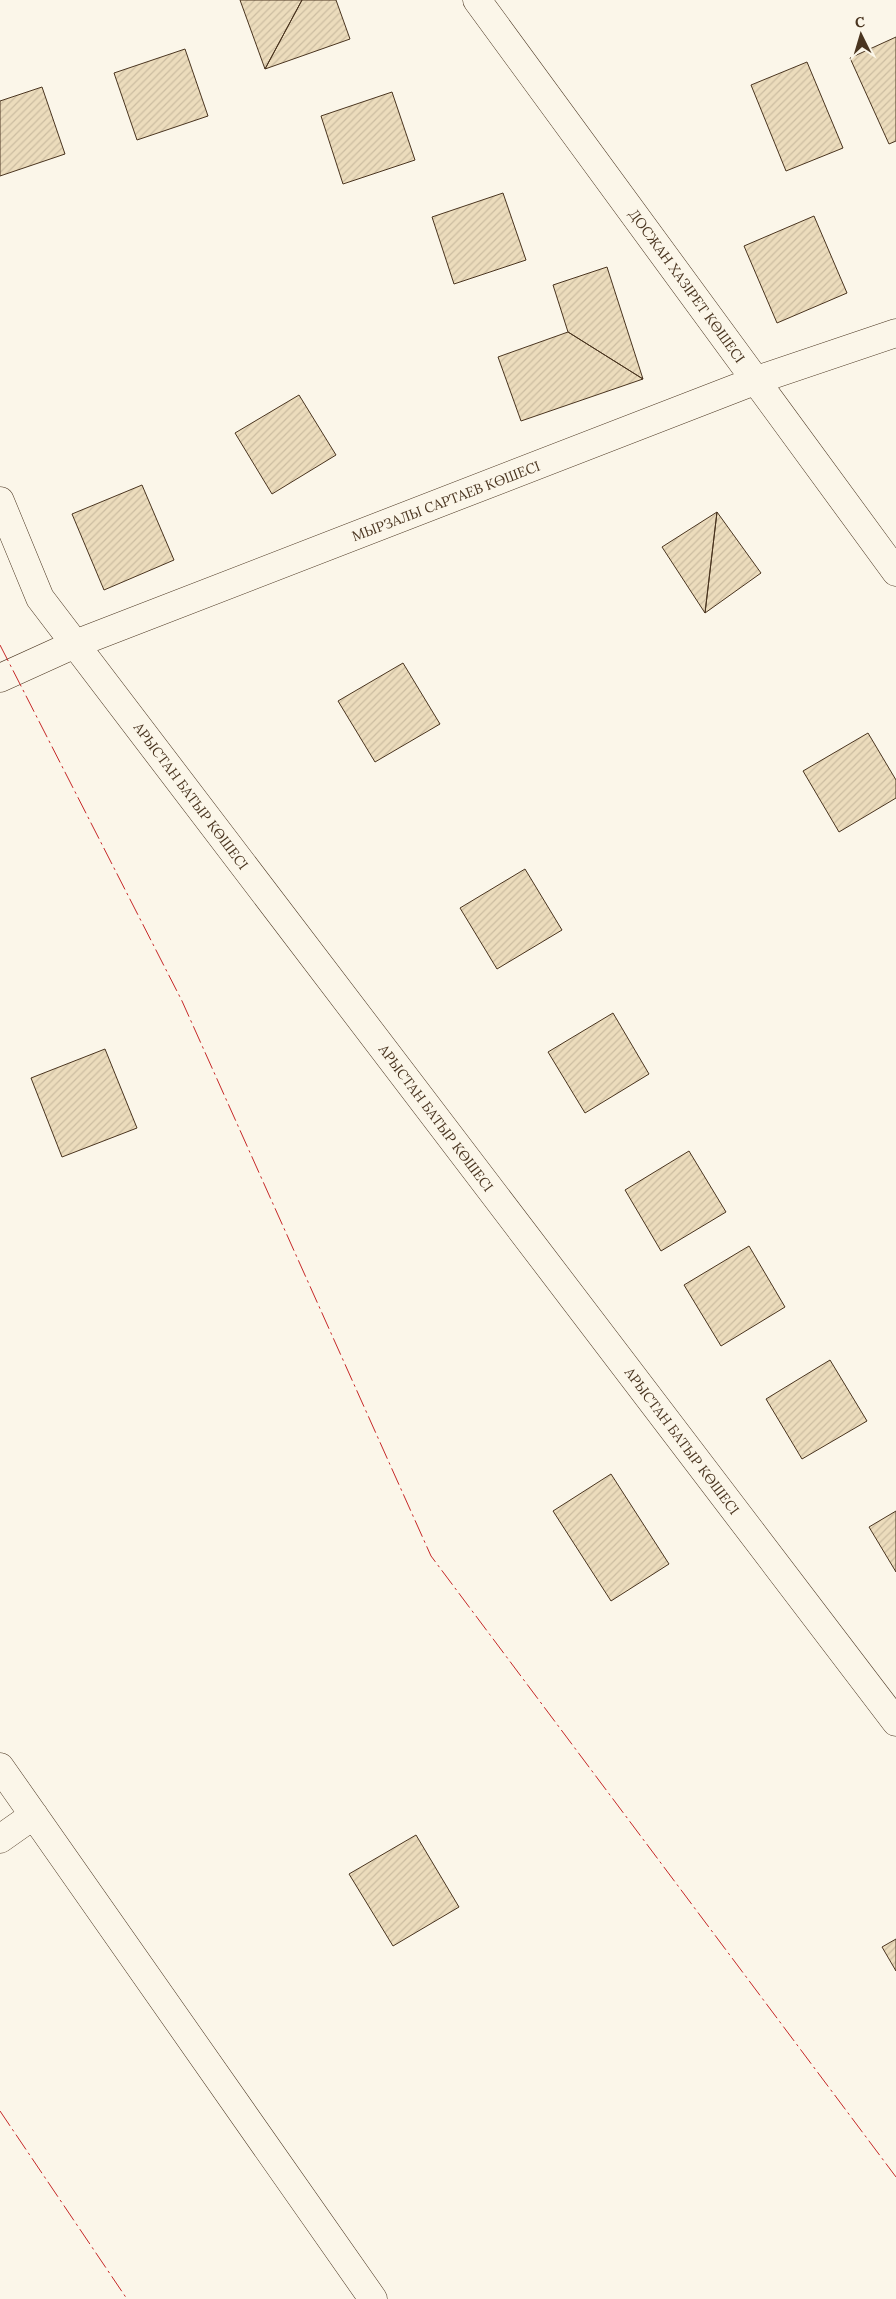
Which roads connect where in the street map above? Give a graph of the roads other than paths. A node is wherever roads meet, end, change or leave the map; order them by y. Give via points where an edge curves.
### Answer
1 (477, 0) edge
2 (896, 333) edge
3 (757, 380) junction
4 (0, 501) edge
5 (896, 572) edge
6 (75, 644) junction
7 (0, 678) edge
8 (896, 1722) edge
9 (0, 1767) edge
10 (34, 1815) junction
11 (0, 1839) edge
12 (373, 2299) edge

1 - 3 street, ДОСЖАН ХАЗІРЕТ КӨШЕСІ
2 - 3 street, МЫРЗАЛЫ САРТАЕВ КӨШЕСІ
3 - 5 street, ДОСЖАН ХАЗІРЕТ КӨШЕСІ
3 - 6 street, МЫРЗАЛЫ САРТАЕВ КӨШЕСІ
4 - 6 street, АРЫСТАН БАТЫР КӨШЕСІ via 40,598
6 - 7 street, МЫРЗАЛЫ САРТАЕВ КӨШЕСІ
6 - 8 street, АРЫСТАН БАТЫР КӨШЕСІ
9 - 10 street
10 - 11 street
10 - 12 street

